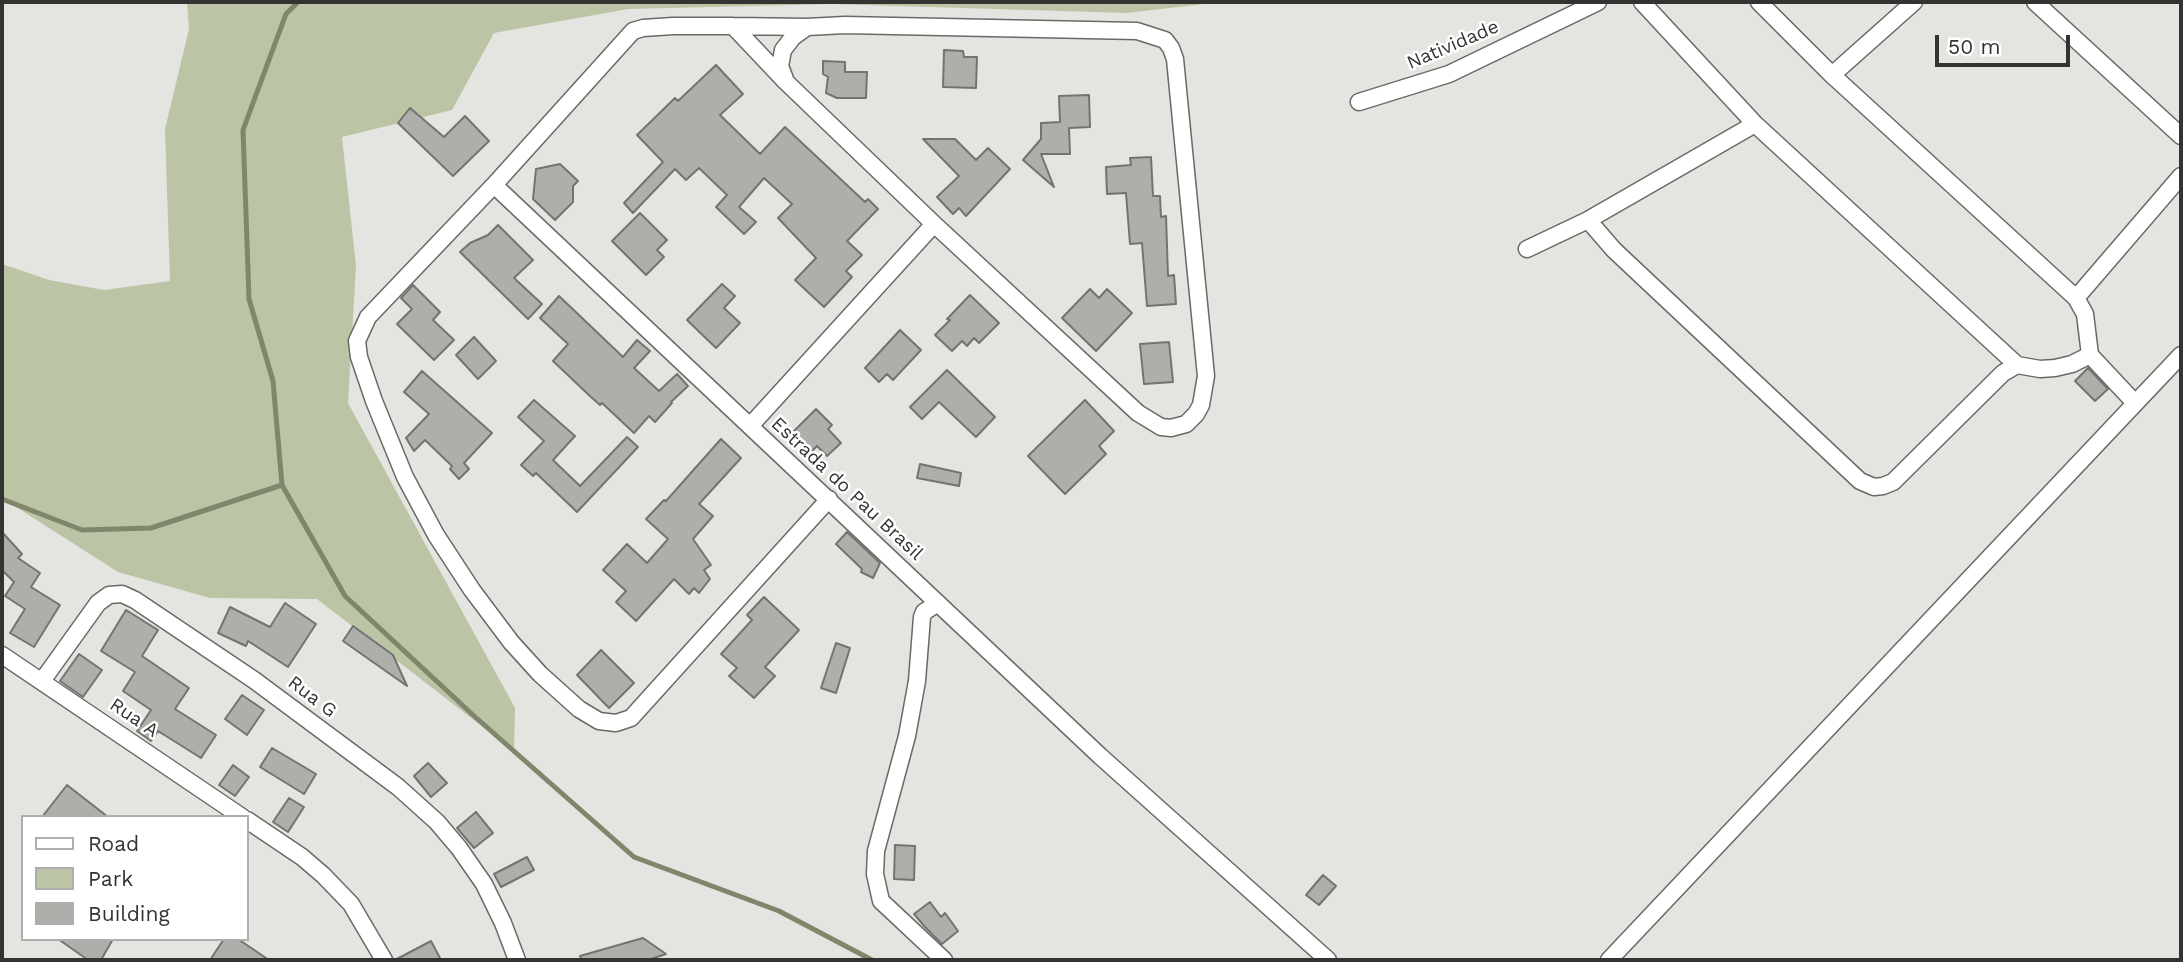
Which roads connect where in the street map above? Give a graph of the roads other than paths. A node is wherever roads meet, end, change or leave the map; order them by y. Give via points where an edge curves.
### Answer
1 (1598, 2) edge
2 (1642, 2) edge
3 (1759, 2) edge
4 (1914, 2) edge
5 (2035, 2) edge
6 (733, 26) junction
7 (807, 27) junction
8 (1832, 75) junction
9 (785, 82) junction
10 (1359, 102) dead end
11 (1755, 124) junction
12 (2181, 136) edge
13 (2181, 176) edge
14 (494, 185) junction
15 (1588, 220) junction
16 (934, 225) junction
17 (1527, 249) dead end
18 (2076, 298) junction
19 (2090, 355) junction
20 (2181, 355) edge
21 (2017, 365) junction
22 (2135, 403) junction
23 (750, 426) junction
24 (829, 499) junction
25 (938, 603) junction
26 (2, 655) edge
27 (42, 681) junction
28 (239, 815) edge
29 (248, 821) edge
30 (384, 960) edge
31 (517, 960) edge
32 (944, 960) edge
33 (1328, 960) edge
34 (1609, 960) edge

1 - 10 street, Natividade via 1448,74
2 - 11 street
3 - 8 street
4 - 8 street
5 - 12 street
6 - 7 street
6 - 9 street
6 - 14 street via 657,27 633,32
7 - 9 street via 783,50 779,66
7 - 16 street via 1137,31 1164,40 1175,59 1206,376 1196,414 1186,424 1171,428 1138,413
8 - 18 street
9 - 16 street
11 - 15 street
11 - 21 street
13 - 18 street
14 - 23 street, Estrada do Pau Brasil
14 - 24 street via 368,317 358,341 359,357 405,477 436,535 479,600 540,674 599,721 616,723 631,718
15 - 17 street
15 - 21 street via 1614,250 1860,481 1874,486 1893,482 2003,373
16 - 23 street
18 - 19 street via 2085,314
19 - 21 street via 2055,368
19 - 22 street
20 - 22 street
22 - 34 street
23 - 24 street, Estrada do Pau Brasil
24 - 25 street, Estrada do Pau Brasil
25 - 32 street via 922,617 907,736 876,851 875,874 881,901
25 - 33 street, Estrada do Pau Brasil
26 - 27 street, Rua A
27 - 28 street, Rua A
27 - 31 street, Rua G via 98,603 109,595 135,600 254,680 398,787 437,822 484,884
29 - 30 street via 323,875 351,904

